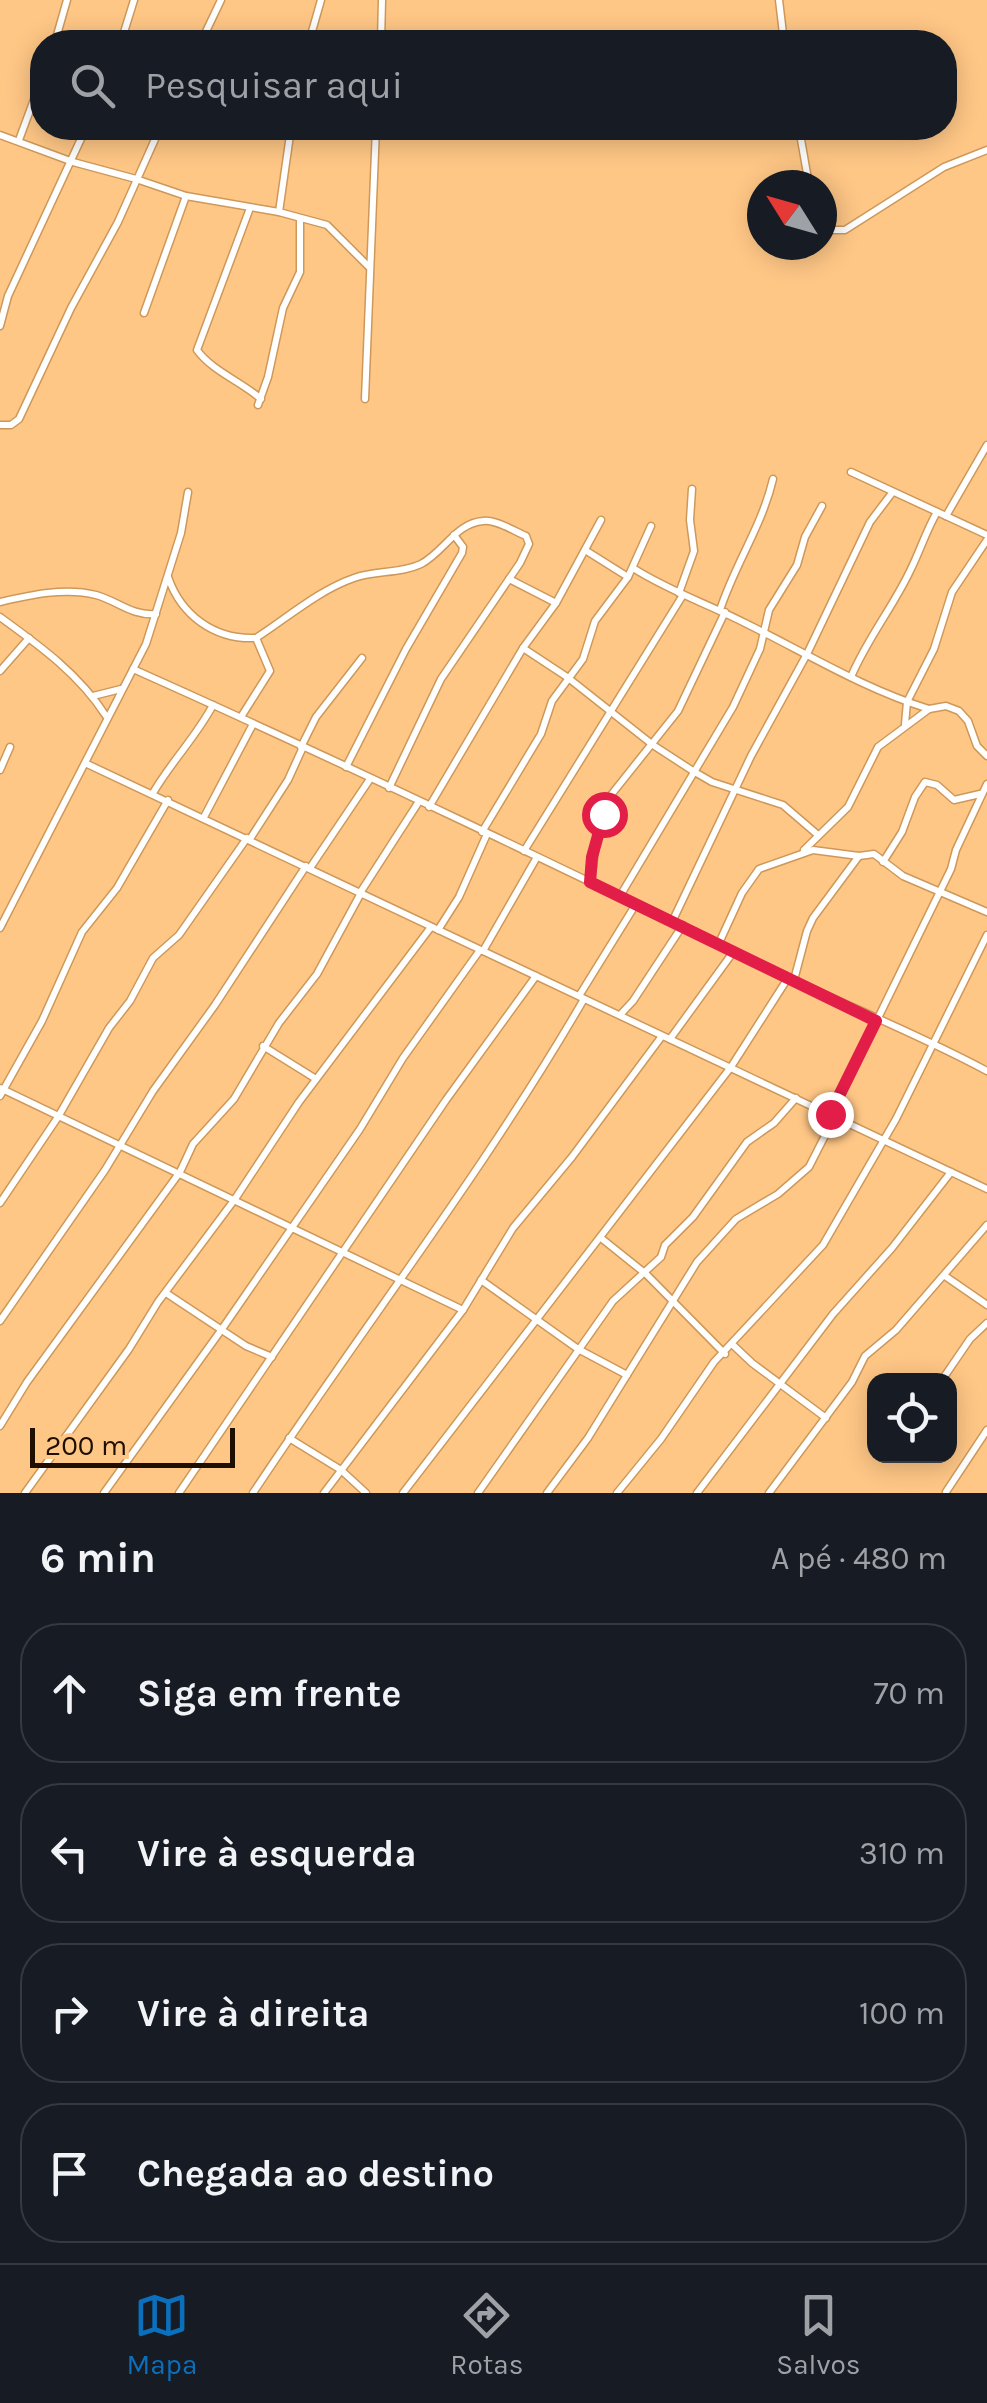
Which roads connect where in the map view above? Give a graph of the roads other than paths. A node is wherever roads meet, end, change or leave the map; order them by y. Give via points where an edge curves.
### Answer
1 (67, 0) edge
2 (134, 0) edge
3 (221, 0) edge
4 (321, 0) edge
5 (382, 0) edge
6 (779, 0) edge
7 (58, 30) edge
8 (124, 30) edge
9 (207, 30) edge
10 (312, 30) edge
11 (381, 30) edge
12 (783, 30) edge
13 (30, 109) edge
14 (0, 135) edge
15 (18, 140) junction
16 (81, 140) edge
17 (154, 140) edge
18 (289, 140) edge
19 (375, 140) edge
20 (801, 140) edge
21 (987, 150) edge
22 (73, 162) junction
23 (806, 170) edge
24 (136, 179) junction
25 (186, 196) junction
26 (250, 208) junction
27 (278, 212) junction
28 (300, 220) junction
29 (837, 230) edge
30 (369, 267) junction
31 (144, 312) dead end
32 (0, 326) edge
33 (365, 399) dead end
34 (0, 425) edge
35 (987, 445) edge
36 (851, 472) dead end
37 (773, 479) dead end
38 (692, 489) dead end
39 (188, 492) dead end
40 (892, 493) junction
41 (822, 506) dead end
42 (942, 514) junction
43 (601, 520) dead end
44 (652, 526) dead end
45 (454, 535) junction
46 (987, 538) edge
47 (585, 550) junction
48 (633, 568) junction
49 (168, 577) junction
50 (628, 577) junction
51 (509, 579) junction
52 (681, 594) junction
53 (0, 602) edge
54 (556, 603) junction
55 (722, 611) junction
56 (156, 614) junction
57 (0, 617) edge
58 (762, 631) junction
59 (29, 638) junction
60 (256, 638) junction
61 (523, 648) junction
62 (808, 654) junction
63 (362, 658) dead end
64 (133, 669) junction
65 (0, 671) edge
66 (567, 677) junction
67 (851, 677) junction
68 (122, 688) junction
69 (94, 696) junction
70 (907, 702) junction
71 (213, 705) junction
72 (929, 708) junction
73 (611, 710) junction
74 (106, 716) junction
75 (241, 717) junction
76 (254, 724) junction
77 (905, 725) junction
78 (653, 745) junction
79 (10, 747) dead end
80 (302, 747) junction
81 (987, 756) edge
82 (85, 763) junction
83 (346, 767) junction
84 (0, 770) edge
85 (693, 771) junction
86 (370, 779) junction
87 (987, 784) edge
88 (390, 788) junction
89 (734, 789) junction
90 (153, 793) junction
91 (982, 794) junction
92 (168, 800) junction
93 (418, 802) junction
94 (428, 808) junction
95 (204, 817) junction
96 (484, 833) junction
97 (818, 835) junction
98 (248, 838) junction
99 (524, 851) junction
100 (803, 852) junction
101 (859, 856) junction
102 (537, 857) junction
103 (884, 862) junction
104 (308, 867) junction
105 (590, 882) junction
106 (361, 893) junction
107 (939, 893) junction
108 (620, 896) junction
109 (637, 904) junction
110 (987, 912) edge
111 (673, 920) junction
112 (683, 925) junction
113 (0, 928) edge
114 (434, 928) junction
115 (987, 936) edge
116 (719, 943) junction
117 (481, 950) junction
118 (734, 950) junction
119 (536, 976) junction
120 (791, 979) junction
121 (582, 997) junction
122 (620, 1015) junction
123 (876, 1021) junction
124 (666, 1037) junction
125 (934, 1043) junction
126 (263, 1046) junction
127 (731, 1068) junction
128 (987, 1071) edge
129 (316, 1079) junction
130 (1, 1091) edge
131 (796, 1098) junction
132 (832, 1115) junction
133 (58, 1116) junction
134 (883, 1139) junction
135 (122, 1144) junction
136 (180, 1172) junction
137 (952, 1172) junction
138 (987, 1189) edge
139 (235, 1199) junction
140 (0, 1204) edge
141 (292, 1226) junction
142 (987, 1226) edge
143 (601, 1238) junction
144 (344, 1252) junction
145 (646, 1274) junction
146 (945, 1276) junction
147 (400, 1278) junction
148 (481, 1280) junction
149 (166, 1294) junction
150 (673, 1302) junction
151 (987, 1305) edge
152 (463, 1310) junction
153 (537, 1319) junction
154 (0, 1322) edge
155 (987, 1322) edge
156 (222, 1329) junction
157 (733, 1345) junction
158 (578, 1348) junction
159 (725, 1354) junction
160 (272, 1357) junction
161 (947, 1373) edge
162 (627, 1375) junction
163 (780, 1385) junction
164 (826, 1418) junction
165 (0, 1426) edge
166 (986, 1432) edge
167 (289, 1438) junction
168 (341, 1470) junction
169 (946, 1492) edge
170 (25, 1493) edge
171 (104, 1493) edge
172 (180, 1493) edge
173 (253, 1493) edge
174 (324, 1493) edge
175 (366, 1493) edge
176 (403, 1493) edge
177 (478, 1493) edge
178 (547, 1493) edge
179 (617, 1493) edge
180 (696, 1493) edge
181 (769, 1493) edge

1 - 7 street
2 - 8 street
3 - 9 street
4 - 10 street
5 - 11 street
6 - 12 street
13 - 15 street
14 - 15 street
15 - 22 street
16 - 22 street
17 - 24 street
18 - 27 street
19 - 30 street
20 - 23 street
21 - 29 street via 944,167
22 - 24 street
22 - 32 street via 26,254
24 - 25 street
24 - 34 street via 19,418
25 - 26 street
25 - 31 street
26 - 27 street
26 - 28 street via 197,350 260,402 283,308 300,272
27 - 28 street
28 - 30 street via 333,229
30 - 33 street
35 - 42 street
36 - 40 street
37 - 55 street
38 - 52 street via 694,551
39 - 49 street
40 - 42 street
40 - 62 street via 870,522
41 - 58 street
42 - 46 street
42 - 67 street via 924,533 911,570
43 - 47 street
44 - 48 street
45 - 51 street via 490,520 526,536 529,544
45 - 60 street via 419,565 335,586
45 - 83 street via 462,553
46 - 70 street via 952,592
47 - 50 street
47 - 54 street
48 - 50 street
48 - 52 street
49 - 56 street
49 - 60 street via 187,613 211,629
50 - 66 street via 595,620 583,658
51 - 54 street
51 - 88 street via 441,679
52 - 55 street
52 - 73 street
53 - 56 street via 82,593
54 - 61 street
55 - 58 street
55 - 78 street via 678,711
56 - 64 street
57 - 59 street
58 - 62 street
58 - 85 street via 733,708
59 - 65 street
59 - 69 street
60 - 75 street via 270,671
61 - 66 street
61 - 94 street
62 - 67 street
62 - 89 street
63 - 80 street
64 - 68 street
64 - 71 street
66 - 73 street
66 - 96 street
67 - 70 street
68 - 69 street
68 - 74 street
69 - 74 street
70 - 72 street
70 - 77 street
71 - 75 street
71 - 90 street
72 - 77 street
72 - 81 street via 959,711
73 - 78 street
73 - 99 street
74 - 82 street
75 - 76 street
76 - 80 street
76 - 95 street
77 - 97 street via 878,747 848,806
78 - 85 street
78 - 105 street via 611,795
79 - 84 street
80 - 83 street
80 - 98 street
82 - 90 street
82 - 113 street
83 - 86 street
85 - 89 street
85 - 108 street
86 - 88 street
86 - 104 street
87 - 91 street
88 - 93 street
89 - 97 street via 783,805
89 - 111 street
90 - 92 street
91 - 103 street via 954,800 925,782
91 - 107 street
92 - 95 street
92 - 130 street via 117,888 82,932
93 - 94 street
93 - 106 street
94 - 96 street
95 - 98 street
96 - 99 street
96 - 114 street via 459,897
97 - 100 street
98 - 104 street
98 - 133 street via 179,935 153,958
99 - 102 street
100 - 101 street
100 - 116 street via 759,869
101 - 103 street via 874,854
101 - 120 street via 807,931
102 - 105 street
102 - 117 street
103 - 107 street
104 - 106 street
104 - 135 street
105 - 108 street
106 - 114 street
106 - 126 street via 316,974
107 - 110 street
107 - 123 street
108 - 109 street
109 - 111 street
109 - 121 street
111 - 112 street
112 - 116 street
112 - 122 street
114 - 117 street
114 - 129 street
115 - 125 street
116 - 118 street
117 - 119 street
117 - 141 street
118 - 120 street
118 - 124 street
119 - 121 street
119 - 144 street
120 - 123 street
120 - 127 street
121 - 122 street
121 - 147 street via 485,1158
122 - 124 street
123 - 125 street
123 - 132 street
124 - 127 street
124 - 148 street via 513,1228
125 - 128 street
125 - 134 street
126 - 129 street
126 - 136 street
127 - 131 street
127 - 143 street
129 - 139 street
130 - 133 street
131 - 132 street
131 - 145 street via 731,1161
132 - 134 street
132 - 150 street via 810,1167 736,1219 697,1262
133 - 135 street
133 - 140 street
134 - 137 street
134 - 157 street via 823,1245
135 - 136 street
135 - 154 street
136 - 139 street
136 - 165 street
137 - 138 street
137 - 163 street
139 - 141 street
139 - 149 street
141 - 144 street
141 - 156 street
142 - 146 street
143 - 145 street
143 - 153 street
144 - 147 street
144 - 160 street
145 - 150 street
145 - 158 street via 613,1301
146 - 151 street
146 - 164 street via 865,1356
147 - 152 street
147 - 167 street
148 - 152 street
148 - 153 street
149 - 156 street
149 - 170 street
150 - 159 street
150 - 162 street
152 - 168 street
153 - 158 street
153 - 176 street
155 - 161 street
156 - 160 street
156 - 171 street
157 - 159 street
157 - 163 street
158 - 162 street
158 - 177 street
159 - 179 street
160 - 172 street
162 - 178 street
163 - 164 street
163 - 180 street
164 - 181 street
166 - 169 street
167 - 168 street
167 - 173 street
168 - 174 street
168 - 175 street

